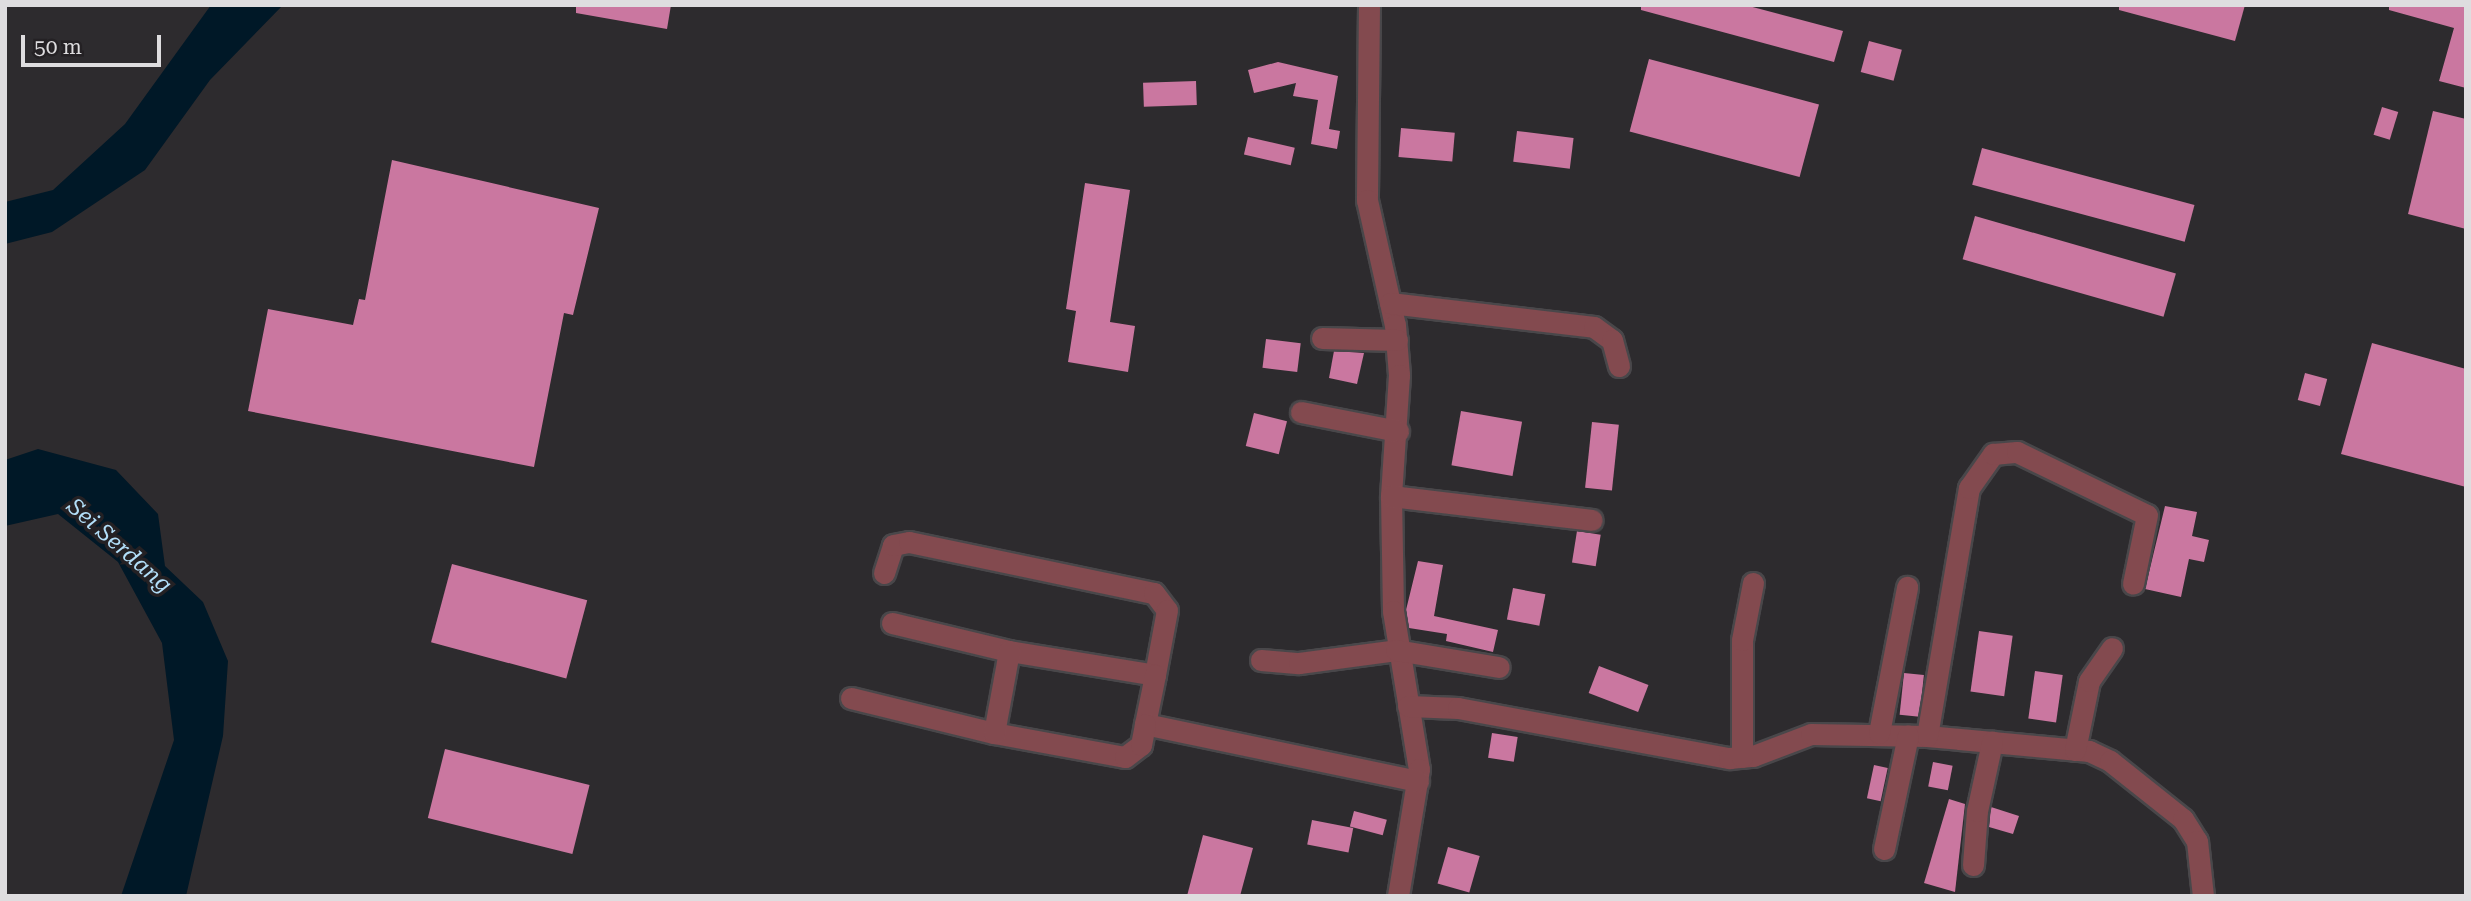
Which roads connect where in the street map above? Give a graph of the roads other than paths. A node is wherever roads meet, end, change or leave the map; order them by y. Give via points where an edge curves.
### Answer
1 (1369, 5) edge
2 (1390, 303) junction
3 (1322, 338) dead end
4 (1397, 340) junction
5 (1619, 366) dead end
6 (1301, 412) dead end
7 (1398, 430) junction
8 (1391, 496) junction
9 (1592, 520) dead end
10 (884, 573) dead end
11 (1753, 583) dead end
12 (2133, 584) dead end
13 (1907, 587) dead end
14 (892, 623) dead end
15 (2112, 648) dead end
16 (1396, 650) junction
17 (1009, 651) junction
18 (1261, 660) dead end
19 (1499, 667) dead end
20 (1155, 674) junction
21 (851, 698) dead end
22 (1408, 706) junction
23 (1145, 724) junction
24 (994, 733) junction
25 (1879, 733) junction
26 (1917, 735) junction
27 (1992, 742) junction
28 (2076, 750) junction
29 (1742, 757) junction
30 (1418, 781) junction
31 (1884, 849) dead end
32 (1973, 865) dead end
33 (1398, 896) edge
34 (2203, 896) edge

1 - 2 street via 1366,191
2 - 4 street
2 - 5 street via 1594,327 1612,340
3 - 4 street
4 - 7 street
6 - 7 street
7 - 8 street
8 - 9 street
8 - 16 street
10 - 20 street via 893,545 909,542 1154,593 1167,610
11 - 29 street via 1742,640
12 - 26 street via 2147,515 2017,452 1993,454 1969,488
13 - 25 street
14 - 17 street
15 - 28 street via 2089,681
16 - 18 street via 1299,663
16 - 19 street
16 - 22 street
17 - 20 street
17 - 24 street
20 - 23 street
21 - 24 street
22 - 29 street via 1446,706
22 - 30 street
23 - 24 street via 1141,745 1125,757
23 - 30 street
25 - 26 street
25 - 29 street via 1811,734
26 - 27 street
26 - 31 street
27 - 28 street
27 - 32 street via 1977,811
28 - 34 street via 2110,761 2183,819 2197,841
30 - 33 street

